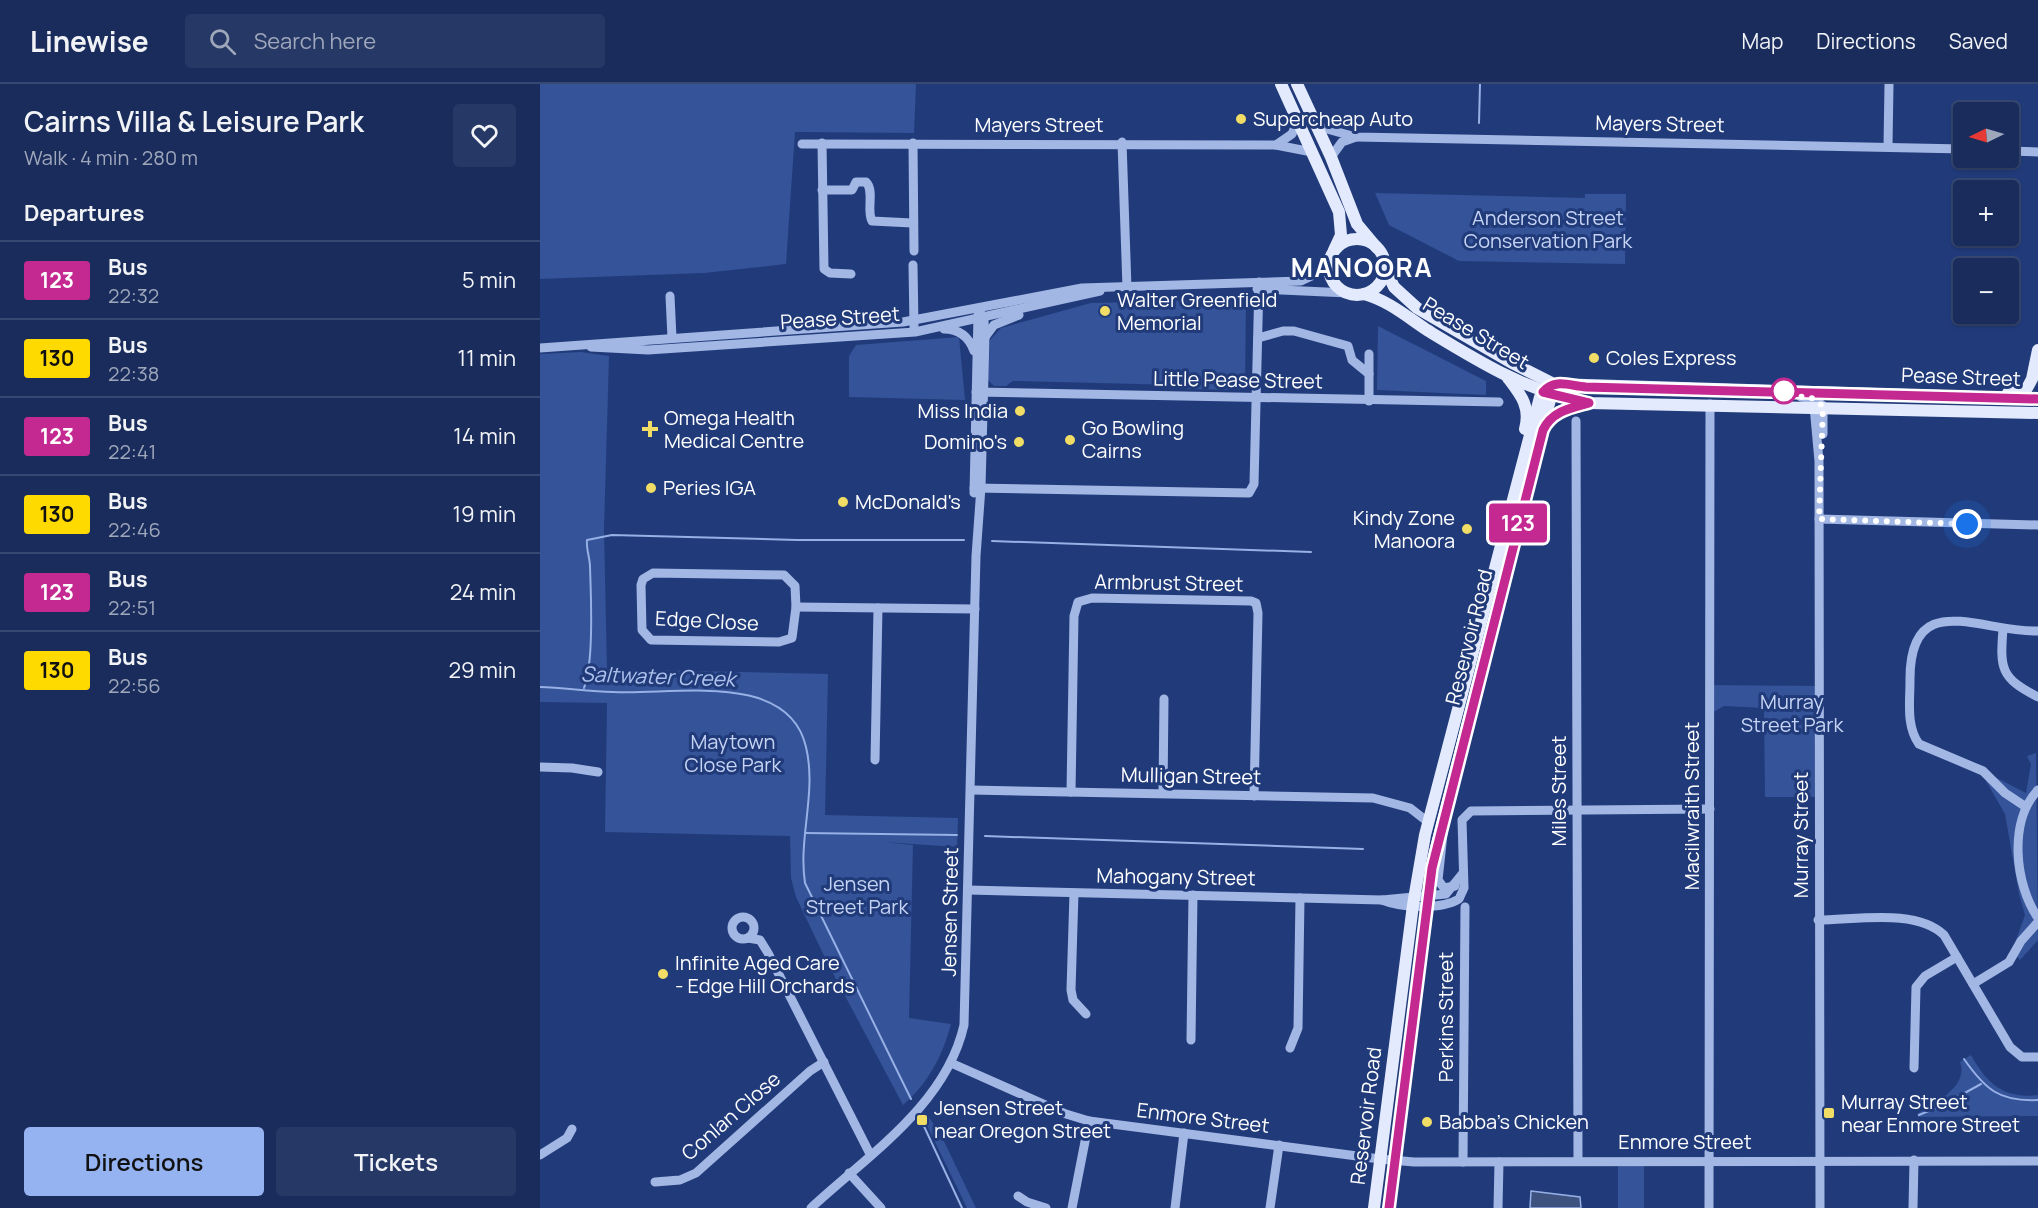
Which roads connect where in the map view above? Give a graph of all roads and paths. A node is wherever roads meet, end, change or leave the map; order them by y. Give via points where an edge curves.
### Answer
1 (1281, 84) edge
2 (1296, 84) edge
3 (1889, 84) edge
4 (1298, 120) junction
5 (1316, 126) junction
6 (1356, 137) junction
7 (1122, 142) junction
8 (822, 143) junction
9 (913, 143) junction
10 (802, 144) dead end
11 (1276, 145) junction
12 (1888, 146) junction
13 (1953, 149) edge
14 (2019, 151) edge
15 (1312, 152) junction
16 (2038, 152) edge
17 (1331, 157) junction
18 (822, 190) junction
19 (912, 223) junction
20 (1377, 248) junction
21 (914, 251) dead end
22 (1332, 254) junction
23 (914, 265) dead end
24 (1384, 266) junction
25 (850, 274) dead end
26 (1259, 285) junction
27 (1108, 288) junction
28 (1127, 288) junction
29 (1348, 294) junction
30 (1364, 294) junction
31 (670, 296) dead end
32 (1041, 306) junction
33 (980, 315) junction
34 (914, 321) junction
35 (938, 329) junction
36 (915, 332) junction
37 (985, 337) junction
38 (672, 338) junction
39 (1258, 338) junction
40 (569, 346) junction
41 (540, 348) edge
42 (2038, 350) edge
43 (1370, 354) dead end
44 (976, 356) junction
45 (1369, 374) junction
46 (1507, 376) junction
47 (1743, 390) junction
48 (1550, 391) junction
49 (980, 392) junction
50 (1828, 392) junction
51 (1892, 394) junction
52 (1951, 398) junction
53 (1256, 399) junction
54 (2038, 399) edge
55 (1369, 400) junction
56 (1499, 402) dead end
57 (1589, 403) junction
58 (1710, 404) junction
59 (1903, 405) junction
60 (1818, 406) junction
61 (2038, 406) edge
62 (2038, 413) edge
63 (1576, 422) dead end
64 (1543, 430) junction
65 (978, 488) junction
66 (1515, 493) junction
67 (1819, 519) junction
68 (2038, 525) edge
69 (796, 607) junction
70 (878, 608) junction
71 (975, 609) junction
72 (2003, 629) junction
73 (2038, 631) edge
74 (2038, 697) edge
75 (1164, 699) dead end
76 (875, 760) dead end
77 (540, 767) edge
78 (598, 772) dead end
79 (971, 790) junction
80 (2038, 790) edge
81 (1071, 792) junction
82 (1162, 793) junction
83 (1254, 796) junction
84 (1431, 806) junction
85 (2026, 807) junction
86 (1410, 808) junction
87 (1710, 809) junction
88 (1577, 810) junction
89 (1428, 822) junction
90 (1442, 822) junction
91 (1462, 873) junction
92 (1455, 886) junction
93 (968, 890) junction
94 (1074, 893) junction
95 (1193, 895) junction
96 (1300, 898) junction
97 (1413, 901) junction
98 (1427, 901) junction
99 (1465, 907) dead end
100 (2038, 918) edge
101 (1818, 920) junction
102 (2038, 922) edge
103 (752, 923) junction
104 (748, 938) junction
105 (763, 943) junction
106 (1957, 957) junction
107 (1973, 984) junction
108 (1086, 1014) dead end
109 (1191, 1040) dead end
110 (1290, 1048) dead end
111 (2038, 1057) edge
112 (824, 1062) junction
113 (951, 1063) junction
114 (1914, 1068) dead end
115 (1089, 1121) junction
116 (572, 1129) dead end
117 (1184, 1133) junction
118 (1279, 1145) junction
119 (870, 1154) junction
120 (540, 1155) edge
121 (1380, 1160) junction
122 (1578, 1160) junction
123 (1709, 1160) junction
124 (1914, 1160) junction
125 (1394, 1161) junction
126 (1820, 1161) junction
127 (2038, 1161) edge
128 (1463, 1162) junction
129 (1499, 1162) junction
130 (849, 1173) junction
131 (655, 1182) dead end
132 (1018, 1196) dead end
133 (811, 1208) edge
134 (881, 1208) edge
135 (1046, 1208) edge
136 (1072, 1208) edge
137 (1175, 1208) edge
138 (1270, 1208) edge
139 (1374, 1208) edge
140 (1389, 1208) edge
141 (1498, 1208) edge
142 (1709, 1208) edge
143 (1820, 1208) edge
144 (1913, 1208) edge

1 - 4 main road
2 - 5 main road
3 - 12 street
4 - 11 street via 1292,134
4 - 15 main road
5 - 6 street, Mayers Street
5 - 17 main road
6 - 12 street, Mayers Street
6 - 17 street via 1342,142
7 - 9 street, Mayers Street
7 - 11 street, Mayers Street
7 - 28 street
8 - 9 street, Mayers Street
8 - 10 street, Mayers Street
8 - 18 street
9 - 19 street
11 - 15 street, Mayers Street
12 - 13 street, Mayers Street
14 - 16 street
15 - 22 main road via 1340,214 1341,237
17 - 20 main road via 1357,224
18 - 19 street via 852,190 856,182 866,182 870,186 872,221
18 - 25 street via 824,269
19 - 21 street
20 - 22 main road via 1355,239
20 - 24 main road
22 - 26 street, Pease Street via 1321,270 1306,280
22 - 29 main road via 1332,279
23 - 34 street
24 - 30 main road via 1379,284
24 - 48 main road, Pease Street via 1394,287 1418,308 1514,364
26 - 28 street, Pease Street
26 - 29 street, Pease Street
26 - 39 street
27 - 28 street, Pease Street
27 - 32 street, Pease Street
27 - 33 street, Pease Street via 1082,288
29 - 30 main road
30 - 46 main road, Pease Street via 1391,304
31 - 38 street
32 - 33 street, Pease Street
32 - 37 street via 998,322
33 - 34 street, Pease Street
33 - 35 street, Pease Street
33 - 37 street, Jensen Street
33 - 44 street, Jensen Street
34 - 36 street
34 - 38 street, Pease Street
35 - 36 street, Pease Street
35 - 44 street via 953,329 962,334
36 - 40 street, Pease Street via 648,350
37 - 49 street, Jensen Street
38 - 40 street, Pease Street
39 - 45 street via 1287,330 1329,339 1348,346 1352,360
39 - 53 street
40 - 41 street, Pease Street
42 - 52 main road via 2026,390 1975,392
43 - 45 street
44 - 49 street, Jensen Street
45 - 55 street
46 - 48 main road, Pease Street
46 - 66 main road via 1524,400 1528,414 1514,468
47 - 48 main road, Pease Street
47 - 50 main road, Pease Street
47 - 60 street via 1767,396 1810,397
48 - 57 main road, Pease Street
48 - 64 main road, Reservoir Road
48 - 66 main road, Reservoir Road
49 - 53 street, Little Pease Street
49 - 65 street, Jensen Street
50 - 51 main road, Pease Street
50 - 59 main road via 1836,400
51 - 52 main road, Pease Street
51 - 59 main road
52 - 54 main road, Pease Street
53 - 55 street, Little Pease Street
53 - 65 street via 1254,484 1249,493
55 - 56 street, Little Pease Street
57 - 58 main road, Pease Street
57 - 64 main road via 1558,412
58 - 60 main road, Pease Street
58 - 87 street, Macilwraith Street
59 - 60 main road, Pease Street
59 - 61 main road
59 - 62 main road, Pease Street
60 - 67 street, Murray Street
63 - 88 street, Miles Street
64 - 90 main road, Reservoir Road
65 - 71 street, Jensen Street
66 - 84 main road, Reservoir Road
67 - 68 street
67 - 101 street, Murray Street
69 - 69 street, Edge Close via 794,633 787,642 651,640 642,630 641,585 653,573 784,575 795,586
69 - 70 street
70 - 71 street
70 - 76 street
71 - 79 street, Jensen Street
72 - 73 street
72 - 74 street via 2001,654 2006,676
72 - 85 street via 1946,620 1921,633 1911,658 1911,726 1913,736 1926,749 1983,771
75 - 82 street
77 - 78 street
79 - 81 street, Mulligan Street
79 - 93 street, Jensen Street
80 - 85 street
81 - 82 street, Mulligan Street
81 - 83 street, Armbrust Street via 1074,616 1078,602 1092,598 1246,601 1256,603 1258,613
82 - 83 street, Mulligan Street
83 - 86 street, Mulligan Street via 1373,798
84 - 86 street, Mulligan Street
84 - 89 main road, Reservoir Road
85 - 100 street via 2017,866
86 - 89 street, Mulligan Street
87 - 88 street
87 - 123 street, Macilwraith Street
88 - 91 street via 1468,812 1462,823
88 - 122 street, Miles Street
89 - 97 main road, Reservoir Road
90 - 92 street via 1444,841 1438,880 1444,888
90 - 98 main road, Reservoir Road
91 - 92 street
91 - 98 street via 1464,888 1459,899 1449,903
92 - 98 street
93 - 94 street, Mahogany Street
93 - 113 street, Jensen Street via 965,1016
94 - 95 street, Mahogany Street
94 - 108 street via 1071,990 1073,1000
95 - 96 street, Mahogany Street
95 - 109 street
96 - 97 street, Mahogany Street
96 - 110 street via 1298,1028
97 - 98 street, Mahogany Street
97 - 121 main road, Reservoir Road
98 - 125 main road, Reservoir Road
99 - 128 street, Perkins Street
101 - 106 street via 1925,922 1944,936
101 - 126 street, Murray Street
102 - 107 street via 2009,962
103 - 104 street via 753,932
103 - 104 street via 741,918 732,925 736,937
103 - 105 street
104 - 105 street
105 - 112 street
106 - 107 street
106 - 114 street via 1925,976 1916,987
107 - 111 street via 2017,1055
112 - 119 street
112 - 131 street, Conlan Close via 696,1173 680,1180
113 - 115 street, Enmore Street
113 - 119 street, Jensen Street via 925,1102
115 - 117 street, Enmore Street
115 - 136 street
116 - 120 street via 567,1138
117 - 118 street, Enmore Street
117 - 137 street
118 - 121 street, Enmore Street
118 - 138 street
119 - 130 street, Jensen Street
121 - 125 street, Enmore Street
121 - 139 main road, Reservoir Road
122 - 123 street, Enmore Street
122 - 129 street, Enmore Street
123 - 126 street, Enmore Street
123 - 142 street, Macilwraith Street
124 - 126 street, Enmore Street
124 - 127 street, Enmore Street
124 - 144 street
125 - 128 street, Enmore Street
125 - 140 main road, Reservoir Road
126 - 143 street, Murray Street
128 - 129 street, Enmore Street
129 - 141 street
130 - 133 street, Jensen Street
130 - 134 street
132 - 135 street

